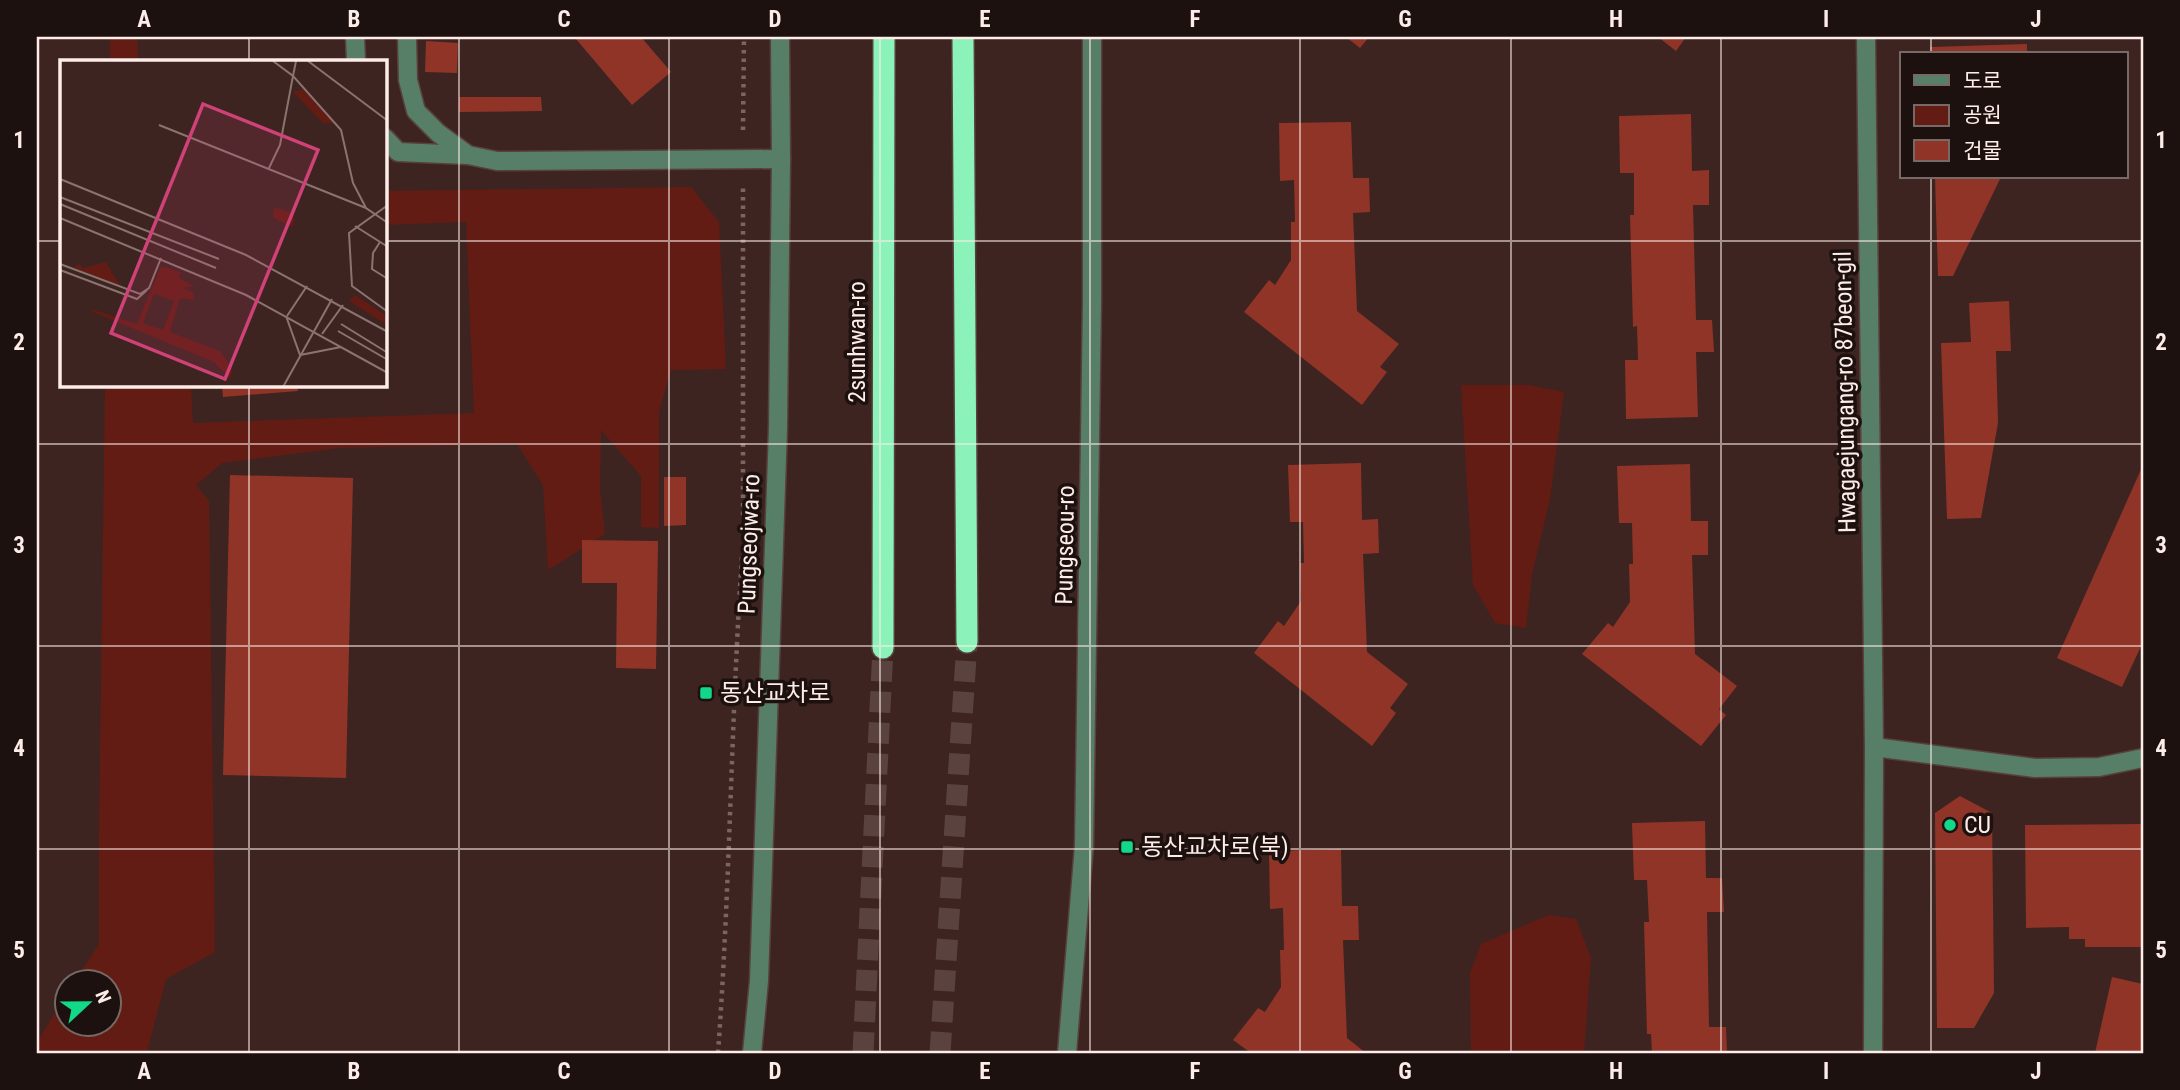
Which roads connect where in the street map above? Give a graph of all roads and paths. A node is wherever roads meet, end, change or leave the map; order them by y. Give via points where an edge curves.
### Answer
1 (355, 37) edge
2 (407, 37) edge
3 (744, 37) edge
4 (780, 37) edge
5 (884, 37) edge
6 (963, 37) edge
7 (1092, 37) edge
8 (1866, 37) edge
9 (356, 60) edge
10 (387, 140) edge
11 (468, 155) junction
12 (743, 159) junction
13 (781, 159) junction
14 (743, 520) dead end
15 (742, 547) dead end
16 (967, 642) tunnel mouth
17 (883, 648) tunnel mouth
18 (1874, 747) junction
19 (2143, 758) edge
20 (718, 1053) edge
21 (752, 1053) edge
22 (1067, 1053) edge
23 (1873, 1053) edge

1 - 9 street
2 - 11 street via 408,80 416,111
3 - 12 path
4 - 13 street, Pungseojwa-ro
5 - 17 highway, 2sunhwan-ro
6 - 16 highway
7 - 22 street, Pungseou-ro via 1085,819
8 - 18 street, Hwagaejungang-ro 87beon-gil
10 - 11 street via 398,152
11 - 12 street via 497,161
12 - 13 street
12 - 14 path
13 - 21 street, Pungseojwa-ro via 778,428 759,981
15 - 20 path
18 - 19 street via 2035,768 2099,767
18 - 23 street, Hwagaejungang-ro 87beon-gil

